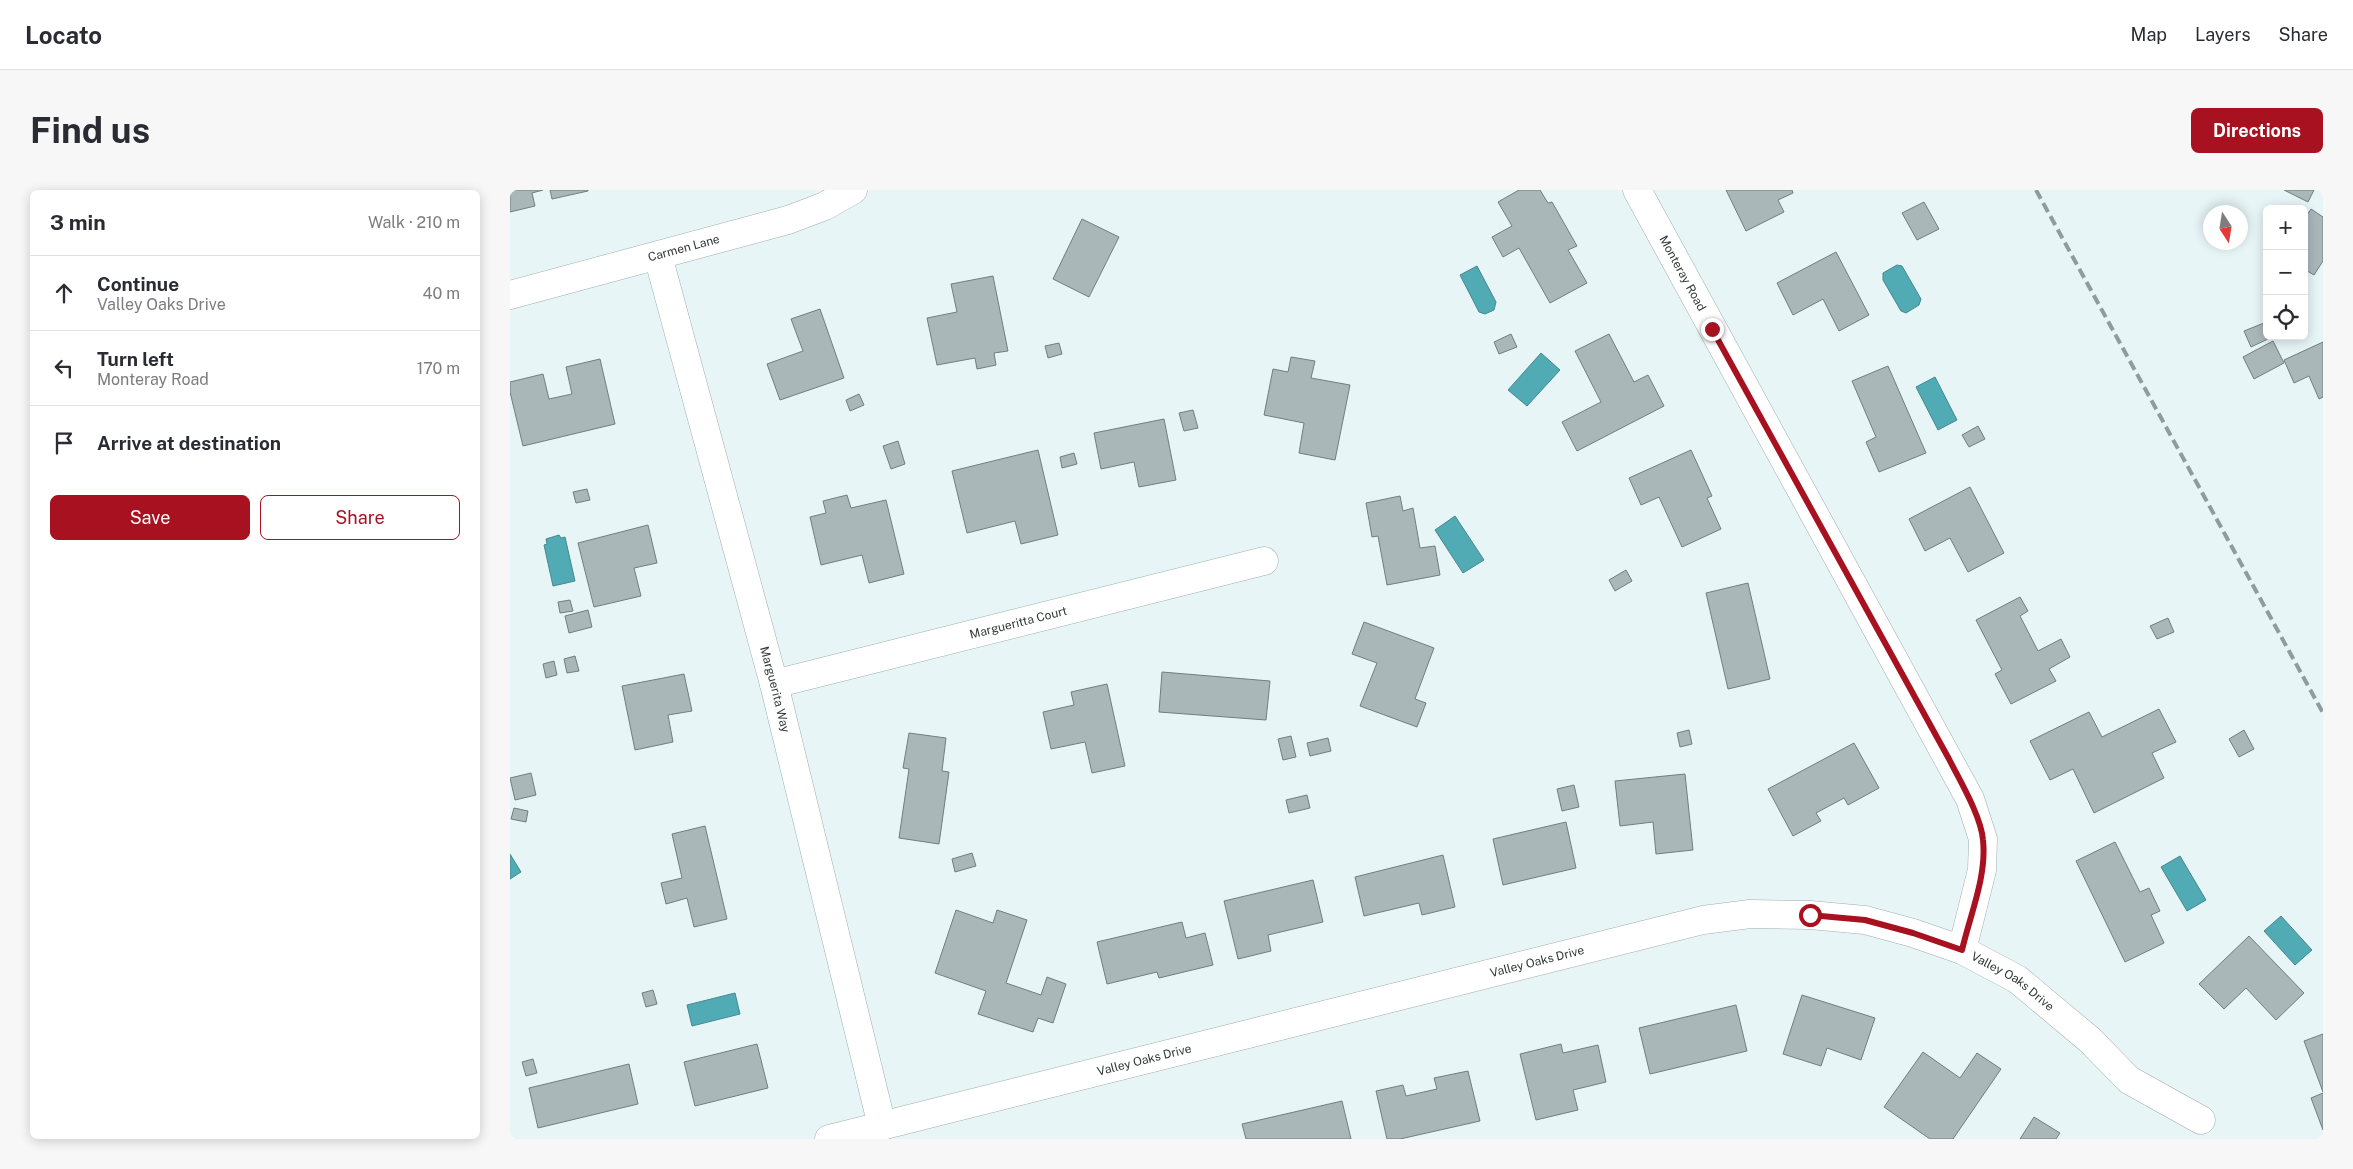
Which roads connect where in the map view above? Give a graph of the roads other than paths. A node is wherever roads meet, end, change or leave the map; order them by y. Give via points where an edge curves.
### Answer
1 (853, 190) edge
2 (1637, 190) edge
3 (658, 256) junction
4 (510, 294) edge
5 (1264, 561) dead end
6 (774, 684) junction
7 (1962, 950) junction
8 (2201, 1120) dead end
9 (882, 1126) junction
10 (829, 1139) edge

1 - 3 street, Carmen Lane via 788,220
2 - 7 street, Monteray Road via 1970,799 1983,839 1982,870
3 - 4 street, Carmen Lane
3 - 6 street, Marguerita Way
5 - 6 street, Margueritta Court
6 - 9 street, Marguerita Way
7 - 8 street, Valley Oaks Drive via 2017,979 2090,1040 2129,1080
7 - 9 street, Valley Oaks Drive via 1865,920 1750,914 1703,920
9 - 10 street, Valley Oaks Drive

